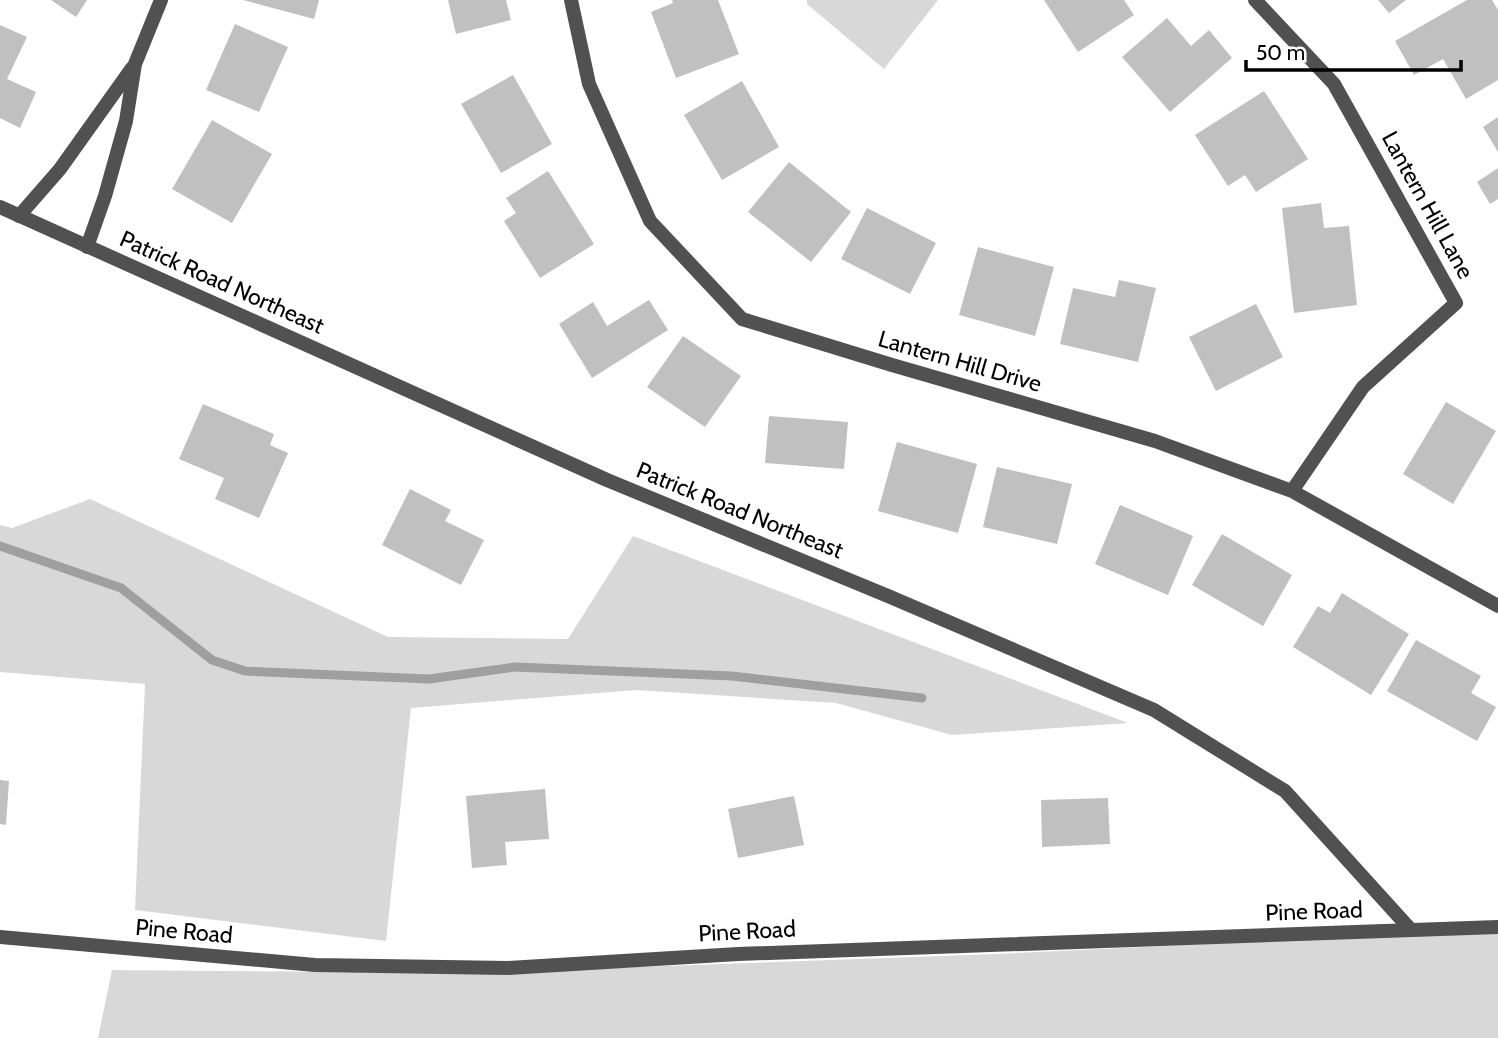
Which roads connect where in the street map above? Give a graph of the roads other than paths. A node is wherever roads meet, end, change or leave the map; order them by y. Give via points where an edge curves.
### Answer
1 (161, 0) edge
2 (571, 0) edge
3 (1255, 0) edge
4 (135, 64) junction
5 (0, 207) edge
6 (19, 216) junction
7 (87, 247) junction
8 (1292, 491) junction
9 (1498, 606) edge
10 (1498, 927) edge
11 (1411, 930) junction
12 (0, 937) edge

1 - 4 street
2 - 8 street, Lantern Hill Drive via 589,83 650,221 742,319 1155,441
3 - 8 street, Lantern Hill Lane via 1334,84 1456,303 1363,387
4 - 6 street via 60,169
4 - 7 street via 125,121
5 - 6 street, Patrick Road Northeast
6 - 7 street, Patrick Road Northeast
7 - 11 street, Patrick Road Northeast via 607,480 1154,710 1285,792
8 - 9 street, Lantern Hill Drive
10 - 11 street, Pine Road
11 - 12 street, Pine Road via 738,954 508,968 315,965

